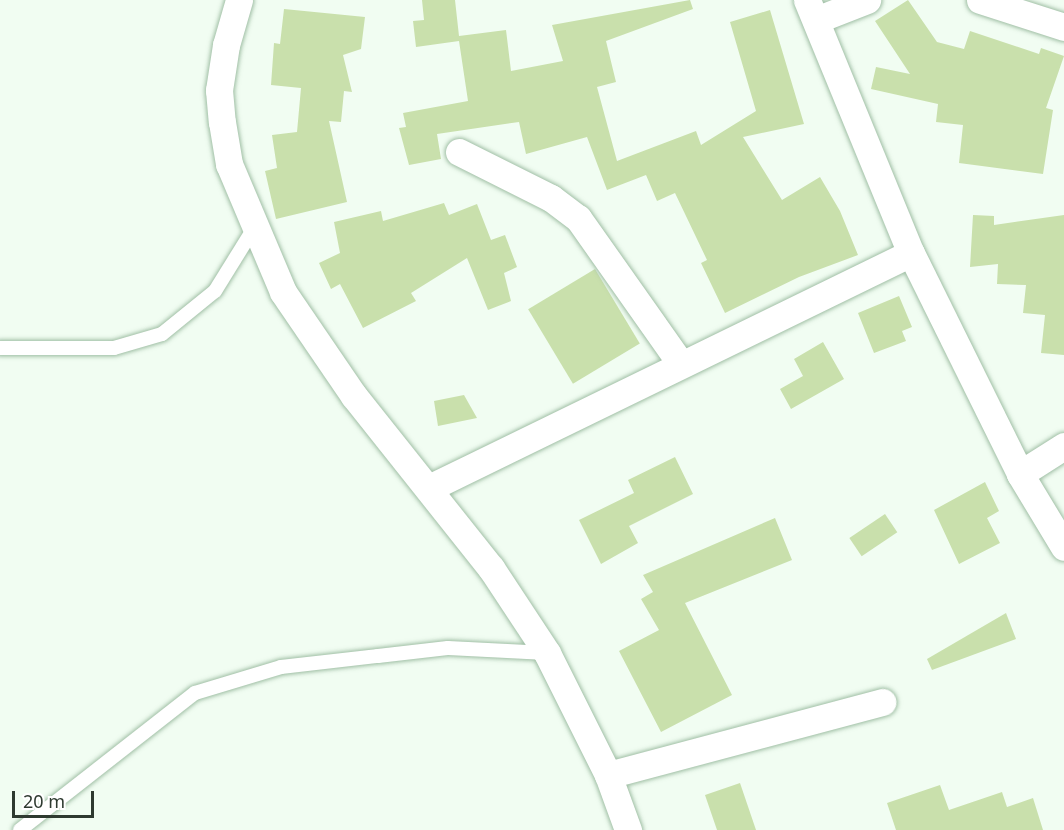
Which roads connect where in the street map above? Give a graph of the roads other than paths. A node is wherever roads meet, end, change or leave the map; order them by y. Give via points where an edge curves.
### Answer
1 (239, 0) edge
2 (867, 0) edge
3 (980, 0) edge
4 (811, 10) edge
5 (1064, 27) edge
6 (459, 152) dead end
7 (254, 228) junction
8 (911, 252) junction
9 (0, 348) edge
10 (681, 364) junction
11 (1064, 446) edge
12 (1020, 474) junction
13 (429, 488) junction
14 (1064, 547) edge
15 (547, 653) junction
16 (882, 702) dead end
17 (608, 775) junction
18 (20, 830) edge
19 (628, 830) edge

1 - 7 street via 219,90 229,164
2 - 4 street
3 - 5 street
4 - 8 street
6 - 10 street via 551,198 578,218
7 - 9 lane via 215,291 162,334 114,348
7 - 13 street via 283,292 354,396
8 - 10 street
8 - 12 street
10 - 13 street
11 - 12 street
12 - 14 street
13 - 15 street via 491,568
15 - 17 street
15 - 18 lane via 448,648 401,653 281,667 195,693
16 - 17 street
17 - 19 street

